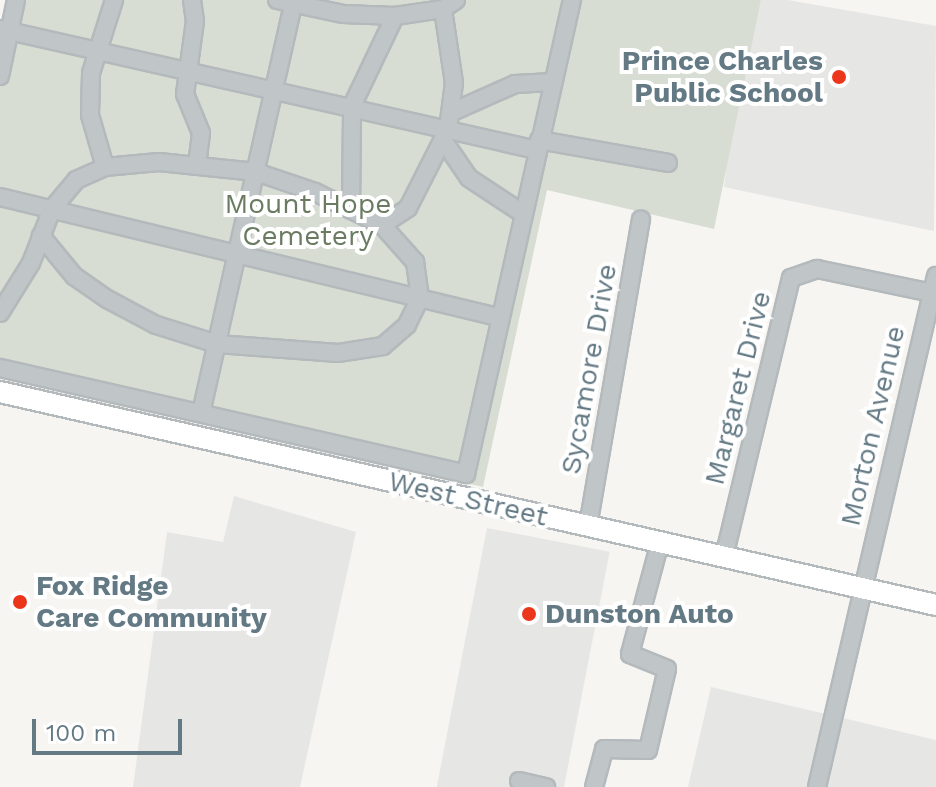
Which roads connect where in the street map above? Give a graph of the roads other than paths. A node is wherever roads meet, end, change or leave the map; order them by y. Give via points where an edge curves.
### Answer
1 (16, 0) edge
2 (114, 0) edge
3 (192, 0) edge
4 (572, 0) edge
5 (288, 2) edge
6 (449, 4) edge
7 (395, 16) junction
8 (5, 30) edge
9 (95, 48) junction
10 (188, 69) junction
11 (0, 76) edge
12 (553, 82) junction
13 (274, 88) junction
14 (352, 106) junction
15 (447, 127) junction
16 (538, 145) junction
17 (668, 163) dead end
18 (197, 166) junction
19 (105, 167) junction
20 (256, 172) junction
21 (0, 197) edge
22 (52, 209) junction
23 (351, 210) junction
24 (522, 213) junction
25 (641, 220) dead end
26 (382, 225) junction
27 (41, 236) junction
28 (237, 254) junction
29 (936, 276) edge
30 (932, 293) junction
31 (420, 298) junction
32 (0, 313) edge
33 (498, 317) junction
34 (217, 344) junction
35 (0, 368) edge
36 (0, 392) edge
37 (201, 413) junction
38 (588, 526) junction
39 (660, 542) junction
40 (724, 557) junction
41 (861, 588) junction
42 (936, 605) edge
43 (519, 781) dead end
44 (546, 787) edge
45 (594, 787) edge
46 (817, 787) edge

1 - 8 street
2 - 9 street
3 - 10 street via 195,21
4 - 12 street
5 - 7 street
5 - 13 street
6 - 7 street
6 - 15 street via 454,83
7 - 14 street
8 - 9 street
8 - 11 street
9 - 10 street
9 - 19 street via 90,115
10 - 13 street
10 - 18 street via 185,94 201,133
12 - 15 street via 515,84
12 - 16 street
13 - 14 street
13 - 20 street
14 - 15 street
14 - 23 street
15 - 16 street
15 - 24 street via 469,178
15 - 26 street via 408,208
16 - 17 street
16 - 24 street
18 - 19 street via 159,162
18 - 20 street
19 - 22 street via 76,180
20 - 23 street
20 - 28 street
21 - 22 street
22 - 27 street
22 - 28 street
23 - 26 street
24 - 33 street
25 - 38 street, Sycamore Drive
26 - 31 street via 415,262
27 - 32 street
27 - 34 street via 74,276 107,299 156,325
28 - 31 street
28 - 34 street
29 - 30 street, Morton Avenue
30 - 40 street, Margaret Drive via 817,269 791,278
30 - 41 street, Morton Avenue
31 - 33 street
31 - 34 street via 407,325 383,346 338,353
33 - 37 street via 466,474
34 - 37 street
35 - 37 street
36 - 38 main road, West Street
38 - 39 main road, West Street
39 - 40 main road, West Street
39 - 45 street via 630,654 667,669 648,750 604,749
40 - 41 main road, West Street
41 - 42 main road, West Street
41 - 46 street, Morton Avenue
43 - 44 street

